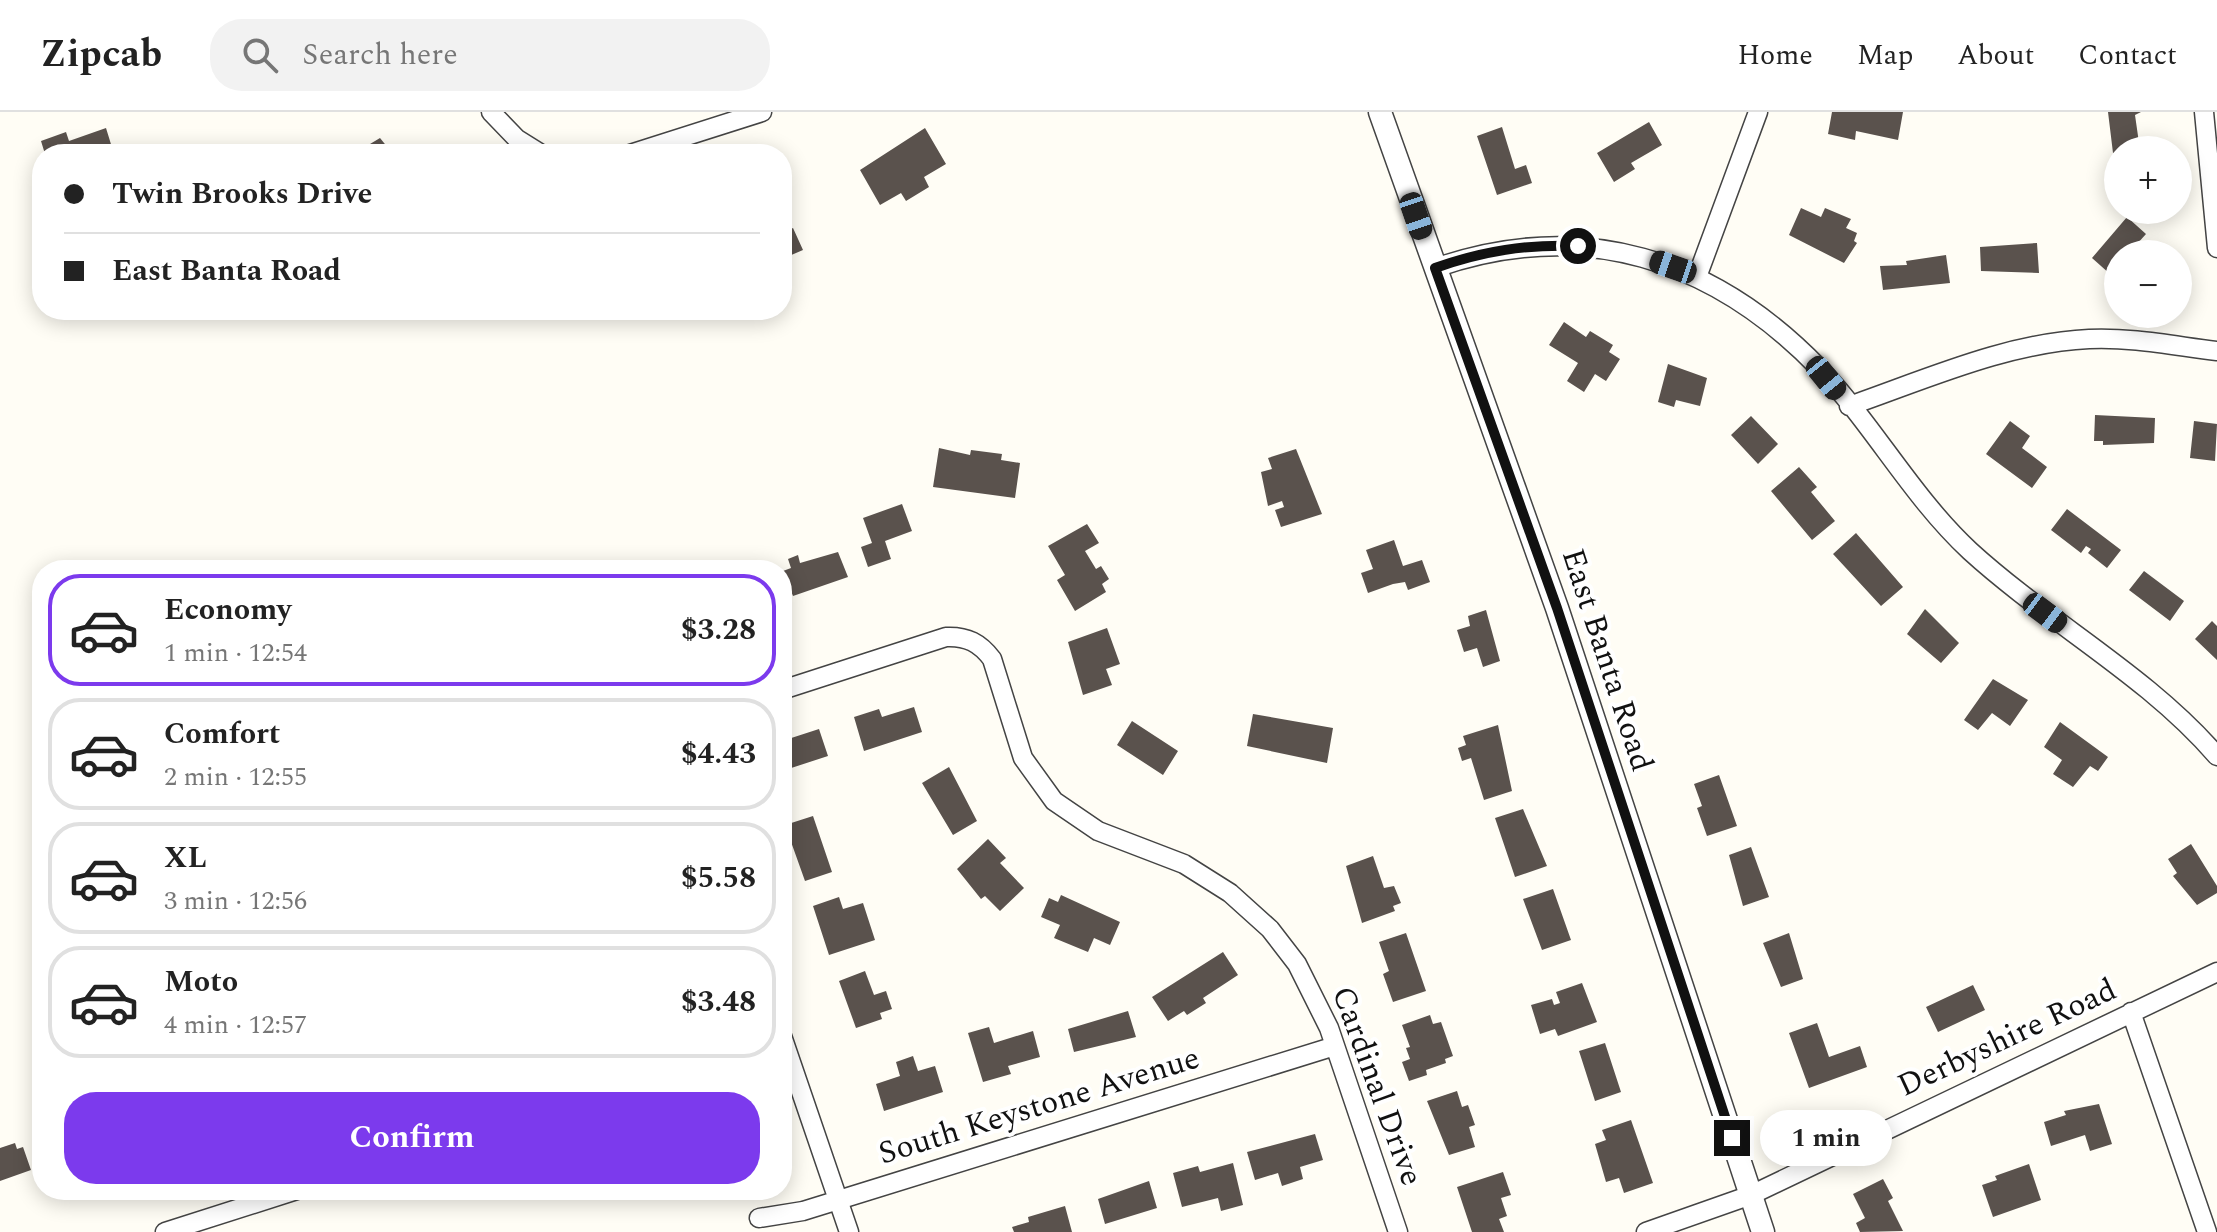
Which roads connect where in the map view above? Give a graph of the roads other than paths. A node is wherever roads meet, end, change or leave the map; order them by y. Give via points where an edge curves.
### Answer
1 (491, 112) edge
2 (762, 112) edge
3 (1380, 112) edge
4 (1758, 112) edge
5 (2204, 112) edge
6 (525, 144) edge
7 (661, 144) edge
8 (2217, 248) edge
9 (1435, 268) junction
10 (1697, 277) junction
11 (2217, 351) edge
12 (1849, 406) junction
13 (792, 687) edge
14 (2217, 756) edge
15 (2217, 972) edge
16 (2131, 1012) junction
17 (1335, 1046) junction
18 (792, 1065) edge
19 (1751, 1195) junction
20 (266, 1200) edge
21 (838, 1200) junction
22 (759, 1218) dead end
23 (165, 1232) edge
24 (849, 1232) edge
25 (1398, 1232) edge
26 (1646, 1232) edge
27 (1763, 1232) edge
28 (2207, 1232) edge

1 - 6 street
2 - 7 street
3 - 9 street, East Banta Road
4 - 10 street
5 - 8 street
9 - 10 street via 1490,251 1561,245 1631,254
9 - 19 street, East Banta Road via 1557,608
10 - 12 street via 1777,329 1822,371
11 - 12 street via 2134,340 2062,341 2002,353
12 - 14 street via 1968,549 2030,603 2150,692
13 - 17 street, Cardinal Drive via 943,638 972,641 992,659 1023,758 1054,801 1098,831 1184,864 1230,893 1270,929 1297,964
15 - 16 street, Derbyshire Road
16 - 19 street, Derbyshire Road
16 - 28 street
17 - 21 street, South Keystone Avenue
17 - 25 street, Cardinal Drive
18 - 21 street
19 - 26 street, Derbyshire Road
19 - 27 street, East Banta Road
20 - 23 street
21 - 22 street, South Keystone Avenue
21 - 24 street

